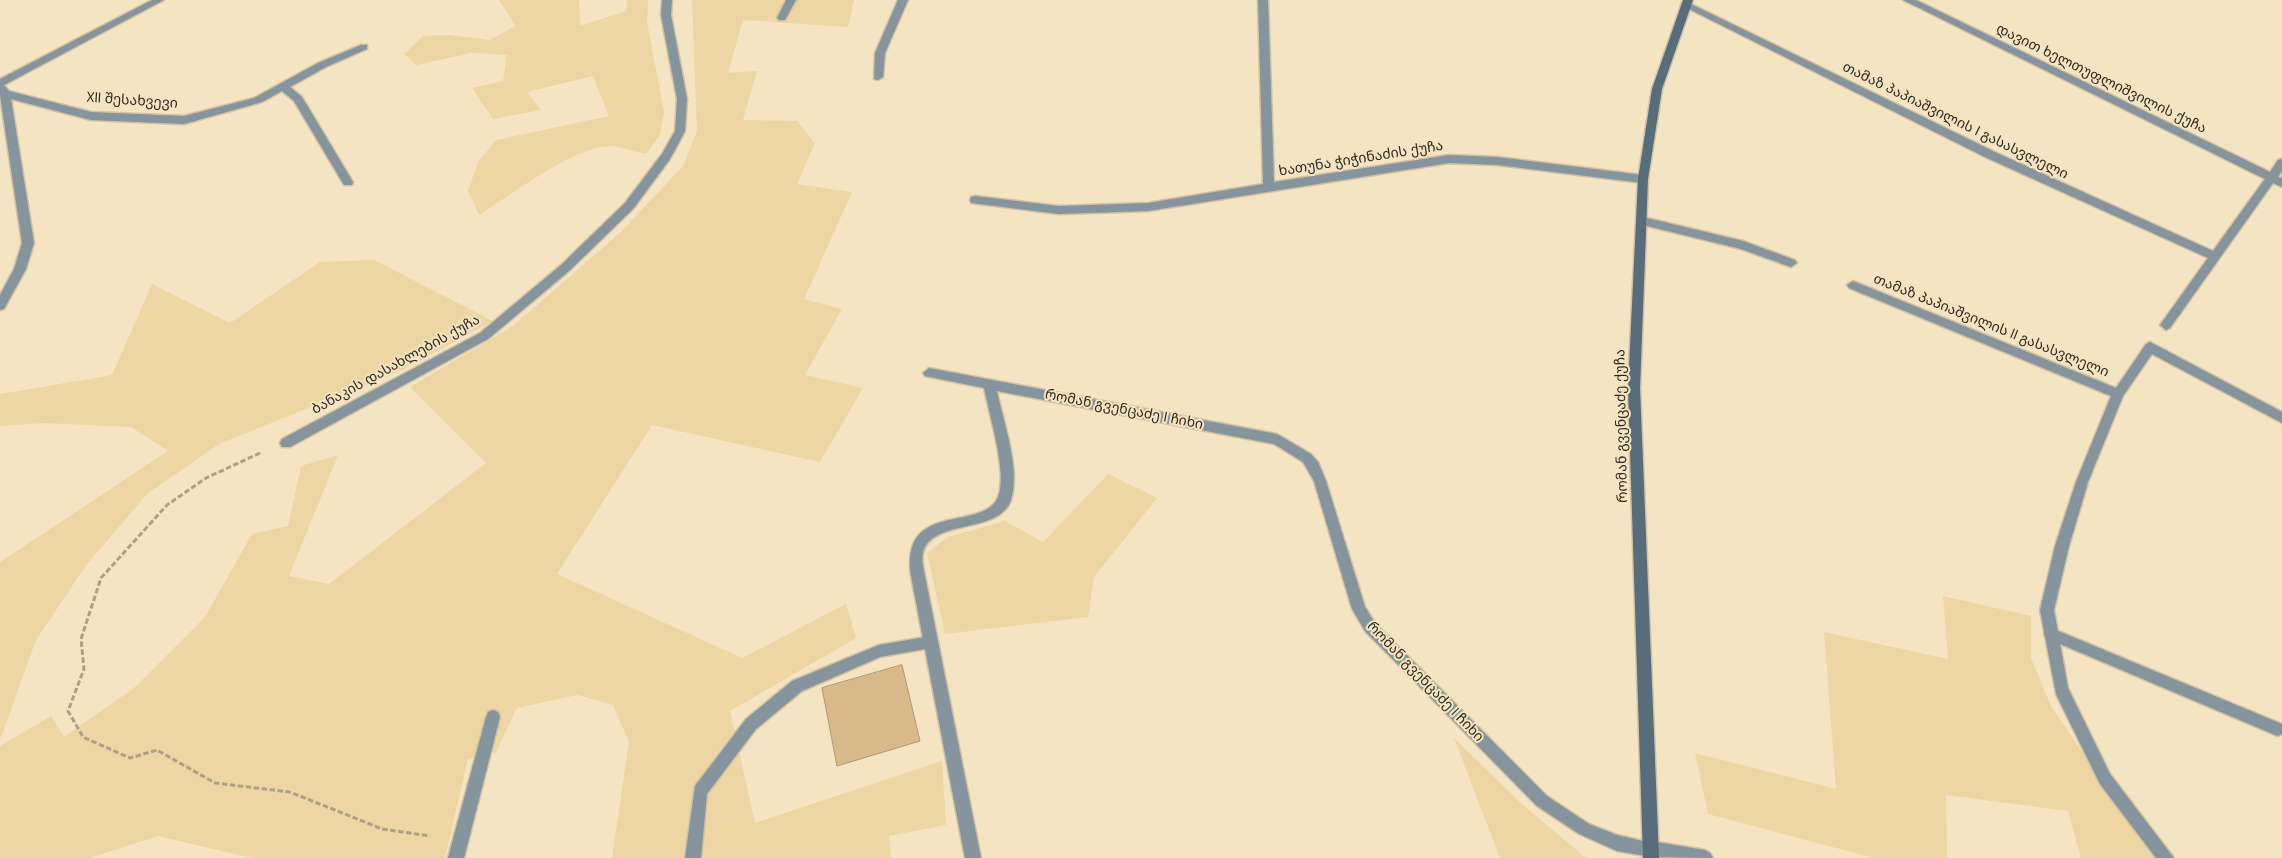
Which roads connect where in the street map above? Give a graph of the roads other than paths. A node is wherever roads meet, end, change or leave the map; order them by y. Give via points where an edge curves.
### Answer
1 (159, 0) edge
2 (667, 0) edge
3 (791, 0) edge
4 (903, 0) edge
5 (1263, 0) edge
6 (1908, 0) edge
7 (1687, 2) edge
8 (782, 18) dead end
9 (364, 47) dead end
10 (878, 77) dead end
11 (283, 86) junction
12 (2, 88) edge
13 (2282, 163) edge
14 (2271, 178) junction
15 (1644, 179) junction
16 (348, 182) dead end
17 (2282, 183) edge
18 (1269, 187) junction
19 (975, 200) dead end
20 (1643, 221) junction
21 (2215, 257) junction
22 (1791, 263) dead end
23 (1854, 285) dead end
24 (0, 306) edge
25 (2166, 325) dead end
26 (929, 373) dead end
27 (989, 384) junction
28 (2118, 394) junction
29 (2282, 418) edge
30 (286, 443) road end
31 (2051, 634) junction
32 (931, 642) junction
33 (493, 718) dead end
34 (2278, 729) dead end
35 (1651, 854) edge
36 (456, 858) edge
37 (693, 858) edge
38 (974, 858) edge
39 (1705, 858) edge
40 (2166, 858) edge

1 - 12 street
2 - 30 street, ბანაკის დასახლების ქუჩა via 666,15 682,99 680,131 629,206 565,268 484,336
3 - 8 street
4 - 10 street via 880,53
5 - 18 street, ხათუნა ჭიჭინაძის ქუჩა
6 - 14 street, დავით ხელთუფლიშვილის ქუჩა
7 - 15 street, რომან გვენცაძე ქუჩა via 1657,89
7 - 21 street, თამაზ პაპიაშვილის I გასასვლელი via 1991,155
9 - 11 street, XII შესახვევი
11 - 12 street, XII შესახვევი via 258,100 184,120 91,116
11 - 16 street via 298,99
12 - 24 street via 28,244 20,269
13 - 14 street
14 - 17 street, დავით ხელთუფლიშვილის ქუჩა
14 - 21 street
15 - 18 street, ხათუნა ჭიჭინაძის ქუჩა via 1496,161 1449,159
15 - 20 street, რომან გვენცაძე ქუჩა
18 - 19 street via 1148,207 1059,210
20 - 22 street via 1744,245
20 - 35 street, რომან გვენცაძე ქუჩა via 1634,388
21 - 25 street
23 - 28 street, თამაზ პაპიაშვილის II გასასვლელი
26 - 27 street, რომან გვენცაძე I ჩიხი
27 - 32 street via 1008,488 1004,501 994,512 938,530 922,540 916,554
27 - 35 street, რომან გვენცაძე I ჩიხი via 1277,439 1307,458 1320,481 1359,609 1370,627 1542,801 1584,829
28 - 29 street via 2150,348
28 - 31 street via 2082,482 2062,546 2047,610
31 - 34 street
31 - 40 street via 2061,689 2105,778
32 - 37 street via 879,651 797,686 751,724 700,791
32 - 38 street
33 - 36 street
35 - 39 street, რომან გვენცაძე I ჩიხი

